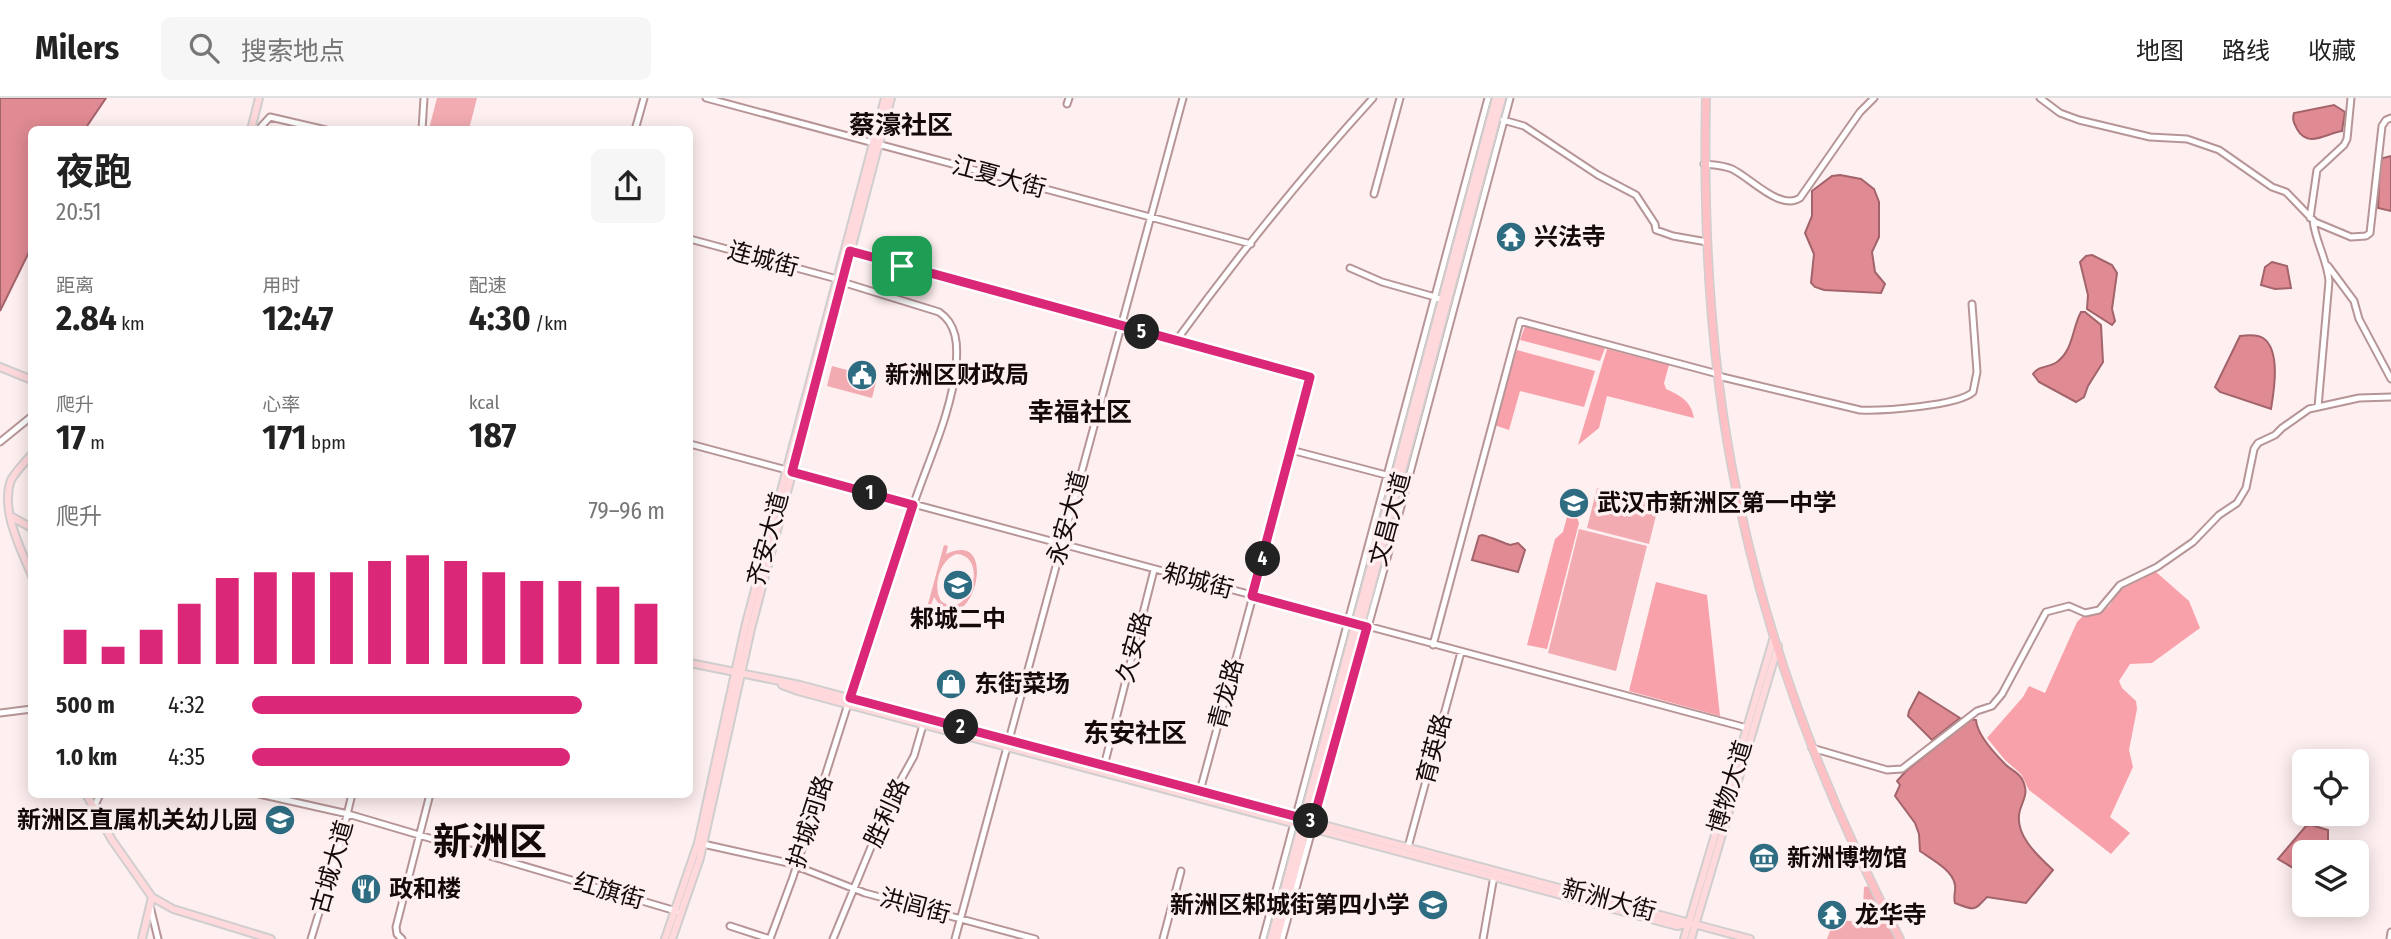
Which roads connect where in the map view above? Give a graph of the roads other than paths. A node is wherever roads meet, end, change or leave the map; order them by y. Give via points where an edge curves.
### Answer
1 (259, 98) edge
2 (424, 98) edge
3 (644, 98) edge
4 (705, 98) edge
5 (739, 98) edge
6 (886, 98) edge
7 (891, 98) edge
8 (1182, 98) edge
9 (1373, 98) edge
10 (1400, 98) edge
11 (1488, 98) edge
12 (1496, 98) edge
13 (1502, 98) edge
14 (1510, 98) edge
15 (1706, 98) edge
16 (1874, 98) edge
17 (2040, 98) edge
18 (2351, 98) edge
19 (737, 106) junction
20 (2391, 118) edge
21 (1500, 119) junction
22 (252, 126) edge
23 (262, 126) edge
24 (309, 126) edge
25 (422, 126) edge
26 (636, 126) edge
27 (876, 144) junction
28 (1704, 164) junction
29 (1374, 194) dead end
30 (1150, 217) junction
31 (2311, 219) junction
32 (693, 240) edge
33 (1707, 242) junction
34 (1251, 244) junction
35 (850, 251) junction
36 (2328, 266) junction
37 (1350, 268) dead end
38 (840, 280) junction
39 (1434, 296) junction
40 (1442, 299) junction
41 (1972, 304) dead end
42 (1120, 327) junction
43 (1176, 341) junction
44 (0, 367) edge
45 (1718, 375) junction
46 (28, 378) edge
47 (2391, 379) edge
48 (2391, 397) edge
49 (2318, 407) junction
50 (28, 419) edge
51 (0, 442) edge
52 (693, 445) edge
53 (1291, 450) junction
54 (28, 459) edge
55 (789, 471) junction
56 (1391, 476) junction
57 (9, 491) junction
58 (0, 492) edge
59 (913, 505) junction
60 (10, 516) junction
61 (28, 526) edge
62 (1061, 545) junction
63 (28, 565) edge
64 (1154, 570) junction
65 (1252, 596) junction
66 (1347, 622) junction
67 (1361, 626) junction
68 (1774, 636) junction
69 (1433, 645) junction
70 (1778, 646) junction
71 (1461, 652) junction
72 (693, 664) edge
73 (737, 673) junction
74 (849, 701) junction
75 (28, 710) edge
76 (0, 713) edge
77 (923, 725) junction
78 (1747, 728) junction
79 (1007, 743) junction
80 (1812, 748) junction
81 (1104, 766) junction
82 (1199, 791) junction
83 (88, 798) edge
84 (98, 798) edge
85 (277, 798) edge
86 (351, 798) edge
87 (429, 798) edge
88 (94, 808) junction
89 (348, 814) junction
90 (1304, 822) junction
91 (420, 835) junction
92 (703, 844) junction
93 (1408, 846) junction
94 (797, 865) junction
95 (1181, 872) dead end
96 (1494, 876) junction
97 (854, 889) junction
98 (152, 897) junction
99 (150, 906) junction
100 (676, 911) junction
101 (960, 918) junction
102 (1692, 925) junction
103 (730, 926) dead end
104 (2391, 932) edge
105 (142, 939) edge
106 (158, 939) edge
107 (271, 939) edge
108 (311, 939) edge
109 (402, 939) edge
110 (665, 939) edge
111 (671, 939) edge
112 (770, 939) edge
113 (833, 939) edge
114 (955, 939) edge
115 (1035, 939) edge
116 (1163, 939) edge
117 (1262, 939) edge
118 (1271, 939) edge
119 (1279, 939) edge
120 (1483, 939) edge
121 (1685, 939) edge
122 (1690, 939) edge
123 (1751, 939) edge
124 (1899, 939) edge
125 (2390, 939) edge

1 - 22 main road
2 - 25 street
3 - 26 street
4 - 19 street, 江夏大街
5 - 19 street
6 - 27 main road, 齐安大道
7 - 27 main road, 齐安大道
8 - 30 street, 永安大道
9 - 34 street
10 - 29 street
11 - 39 street
12 - 40 main road, 文昌大道
13 - 21 main road, 文昌大道
14 - 21 street
15 - 28 highway
16 - 28 street via 1796,201 1782,201 1729,168
17 - 31 street via 2079,120 2150,137 2187,139 2219,150 2286,192
18 - 31 street via 2347,139 2317,170
19 - 27 street, 江夏大街
20 - 31 street via 2382,126 2370,233 2347,236
21 - 33 street via 1524,126 1636,195 1656,230
21 - 67 main road, 文昌大道
23 - 24 street via 270,117
27 - 30 street, 江夏大街
27 - 35 main road, 齐安大道
27 - 38 main road, 齐安大道
28 - 33 highway
30 - 34 street, 江夏大街
30 - 42 street, 永安大道
31 - 36 street
32 - 38 street, 连城街
33 - 45 highway
34 - 43 street
35 - 38 main road, 齐安大道
35 - 42 street
36 - 47 street via 2354,301
36 - 49 street
37 - 39 street
38 - 55 main road, 齐安大道
38 - 59 street, 连城街 via 935,310 947,317 955,331 952,390
39 - 40 street
39 - 56 street
40 - 56 main road, 文昌大道
41 - 45 street via 1977,376 1973,392 1958,400 1860,410
42 - 43 street
42 - 62 street, 永安大道
43 - 53 street, 青龙路 via 1310,377
44 - 46 main road
45 - 68 highway via 1738,497
45 - 69 street via 1520,321
48 - 49 street
49 - 80 street via 2257,444 2244,493 2193,542 2157,568 2120,585 2098,611 2085,613 2069,606 2046,612 1994,703 1945,734 1906,767 1887,770
50 - 51 street
52 - 55 street, 邾城街
53 - 56 street
53 - 65 street, 青龙路
54 - 57 main road
55 - 59 street, 邾城街
55 - 73 main road, 齐安大道
56 - 66 street
56 - 67 main road, 文昌大道
57 - 58 street
57 - 60 main road
59 - 62 street, 邾城街
59 - 74 street, 护城河路
60 - 61 main road
60 - 63 main road
62 - 64 street, 邾城街
62 - 79 street, 永安大道
64 - 65 street, 邾城街
64 - 81 street, 久安路
65 - 66 street, 邾城街
65 - 82 street, 青龙路
66 - 67 street, 邾城街
66 - 90 street
67 - 69 street, 邾城街
67 - 90 main road, 文昌大道
68 - 70 highway
68 - 78 main road, 博物大道
69 - 71 street, 邾城街
70 - 80 highway
70 - 102 main road, 博物大道
71 - 78 street, 邾城街
71 - 93 street, 育英路
72 - 73 main road, 新洲大街
73 - 74 main road, 新洲大街
73 - 92 main road, 齐安大道
73 - 100 main road, 齐安大道 via 698,843
74 - 77 main road, 新洲大街
74 - 79 main road, 新洲大街
74 - 94 street, 护城河路
75 - 76 street
77 - 79 main road, 新洲大街
77 - 97 street, 胜利路 via 914,756 892,794
78 - 102 main road, 博物大道
79 - 81 main road, 新洲大街
79 - 90 main road, 新洲大街
79 - 101 street, 永安大道
80 - 124 highway
81 - 82 main road, 新洲大街
82 - 90 main road, 新洲大街
83 - 88 main road
84 - 88 street
85 - 89 street, 红旗街
86 - 89 street, 古城大道
87 - 91 street
88 - 98 main road
89 - 91 street, 红旗街
89 - 108 street, 古城大道
90 - 93 main road, 新洲大街
90 - 96 main road, 新洲大街
90 - 117 street
90 - 118 main road, 文昌大道
90 - 119 main road, 文昌大道
91 - 100 street, 红旗街
91 - 109 street via 396,927
92 - 94 street, 洪闾街
92 - 111 main road, 齐安大道
93 - 102 main road, 新洲大街
94 - 97 street, 洪闾街
94 - 112 street, 护城河路
95 - 116 street
96 - 102 main road, 新洲大街 via 1677,926
96 - 120 street
97 - 101 street, 洪闾街
97 - 113 street, 胜利路
98 - 99 main road
98 - 107 main road via 173,909
99 - 105 main road
99 - 106 street
100 - 110 main road, 齐安大道
101 - 114 street, 永安大道
101 - 115 street, 洪闾街
102 - 121 main road, 博物大道
102 - 122 main road, 博物大道
102 - 123 main road
103 - 112 street
104 - 125 street

